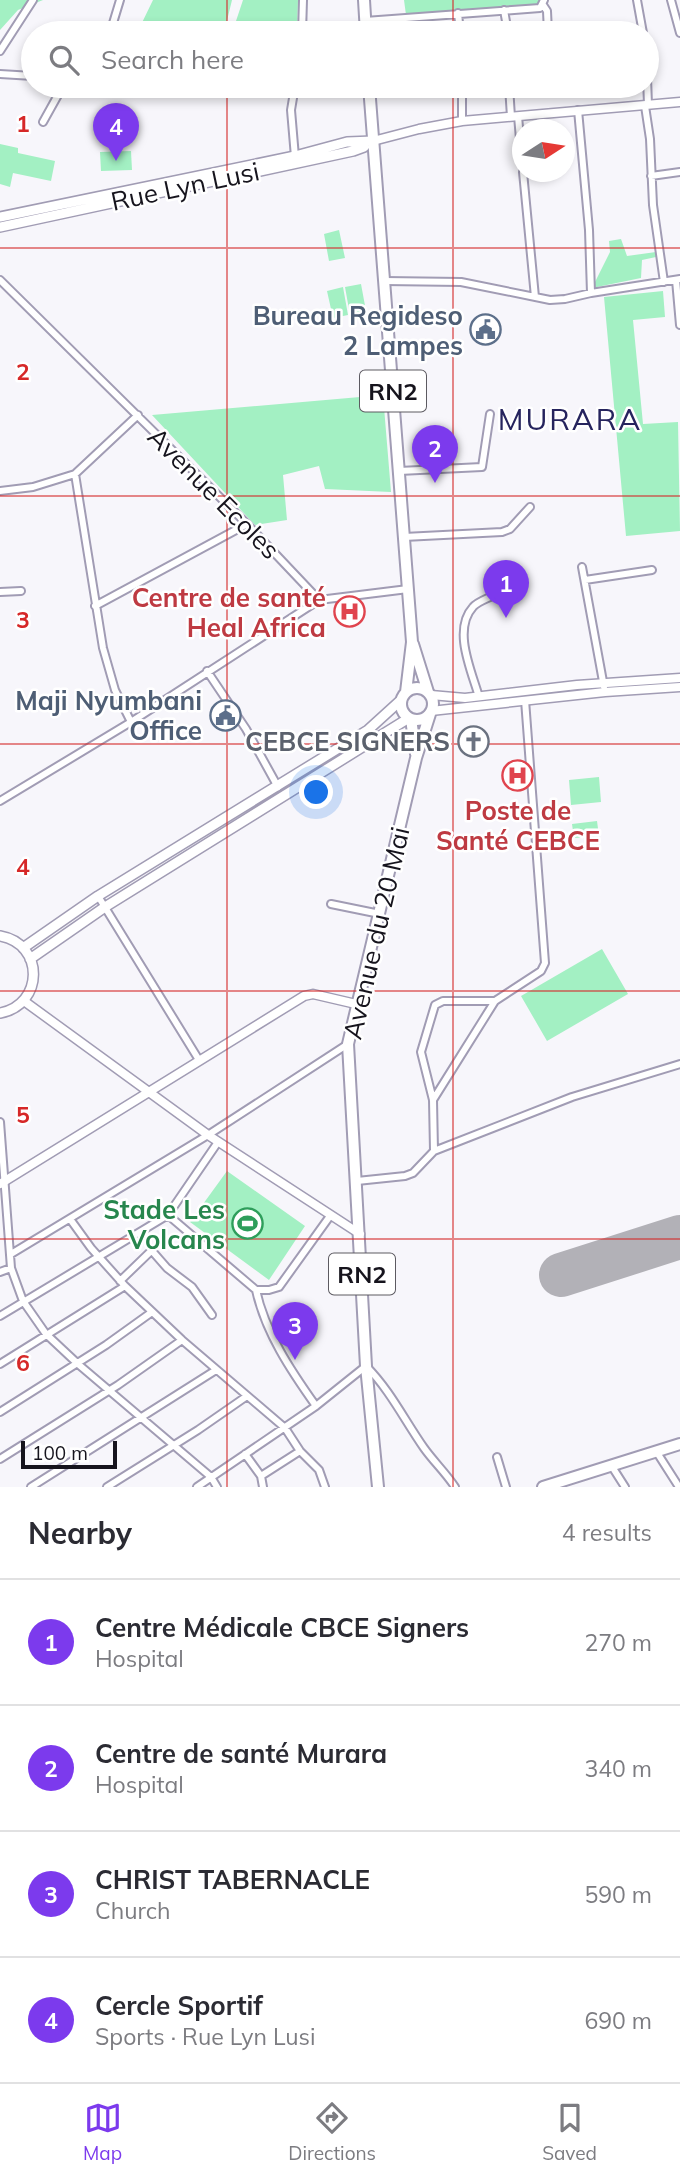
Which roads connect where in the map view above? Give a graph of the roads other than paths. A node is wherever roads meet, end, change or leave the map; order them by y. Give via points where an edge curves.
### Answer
1 (33, 0) edge
2 (120, 0) edge
3 (303, 0) edge
4 (364, 0) edge
5 (637, 0) edge
6 (671, 0) edge
7 (544, 2) edge
8 (504, 10) junction
9 (458, 13) junction
10 (114, 21) edge
11 (302, 21) edge
12 (365, 21) joint
13 (459, 21) edge
14 (506, 21) edge
15 (547, 21) edge
16 (641, 21) edge
17 (680, 33) edge
18 (0, 51) edge
19 (0, 74) edge
20 (21, 75) edge
21 (56, 98) edge
22 (293, 98) edge
23 (369, 98) edge
24 (462, 98) edge
25 (511, 98) edge
26 (646, 98) edge
27 (680, 102) edge
28 (646, 106) junction
29 (578, 110) junction
30 (515, 117) junction
31 (462, 121) junction
32 (43, 122) dead end
33 (370, 142) junction
34 (296, 159) junction
35 (680, 172) edge
36 (651, 176) junction
37 (524, 182) edge
38 (0, 217) edge
39 (0, 227) edge
40 (0, 280) edge
41 (678, 280) edge
42 (384, 281) junction
43 (664, 282) junction
44 (591, 293) junction
45 (535, 297) junction
46 (680, 325) edge
47 (490, 414) dead end
48 (138, 415) junction
49 (399, 471) junction
50 (75, 474) junction
51 (0, 491) edge
52 (530, 507) dead end
53 (247, 524) junction
54 (404, 537) junction
55 (582, 567) dead end
56 (652, 570) dead end
57 (585, 580) junction
58 (408, 589) junction
59 (21, 591) dead end
60 (0, 592) edge
61 (492, 596) dead end
62 (319, 600) junction
63 (95, 606) junction
64 (412, 642) junction
65 (207, 671) junction
66 (680, 678) edge
67 (603, 683) junction
68 (626, 686) junction
69 (680, 687) edge
70 (605, 692) junction
71 (429, 694) junction
72 (404, 696) junction
73 (478, 696) junction
74 (525, 700) junction
75 (430, 713) junction
76 (410, 718) junction
77 (131, 722) junction
78 (416, 758) junction
79 (278, 787) junction
80 (0, 801) edge
81 (98, 896) junction
82 (331, 904) dead end
83 (105, 907) junction
84 (380, 914) junction
85 (0, 936) edge
86 (23, 948) junction
87 (30, 959) junction
88 (24, 1001) junction
89 (495, 1001) junction
90 (356, 1004) junction
91 (0, 1013) edge
92 (348, 1044) junction
93 (199, 1060) junction
94 (680, 1064) edge
95 (149, 1091) junction
96 (433, 1101) junction
97 (0, 1122) edge
98 (208, 1135) junction
99 (218, 1142) junction
100 (435, 1151) junction
101 (357, 1181) junction
102 (2, 1182) edge
103 (168, 1215) junction
104 (330, 1216) junction
105 (70, 1219) junction
106 (360, 1234) junction
107 (11, 1254) junction
108 (97, 1256) junction
109 (12, 1268) junction
110 (0, 1272) edge
111 (123, 1283) junction
112 (256, 1290) junction
113 (23, 1301) junction
114 (152, 1312) junction
115 (0, 1315) edge
116 (212, 1315) dead end
117 (46, 1334) junction
118 (182, 1340) junction
119 (0, 1364) edge
120 (78, 1364) junction
121 (366, 1366) junction
122 (216, 1370) junction
123 (109, 1391) junction
124 (247, 1396) junction
125 (316, 1406) junction
126 (0, 1412) edge
127 (139, 1418) junction
128 (285, 1428) junction
129 (680, 1444) edge
130 (172, 1445) junction
131 (300, 1451) junction
132 (656, 1451) junction
133 (246, 1454) junction
134 (497, 1457) dead end
135 (0, 1459) edge
136 (611, 1465) junction
137 (261, 1476) junction
138 (211, 1477) junction
139 (568, 1483) edge
140 (31, 1487) edge
141 (107, 1487) edge
142 (197, 1487) edge
143 (217, 1487) edge
144 (263, 1487) edge
145 (326, 1487) edge
146 (378, 1487) edge
147 (455, 1487) edge
148 (506, 1487) edge
149 (543, 1487) edge
150 (625, 1487) edge
151 (679, 1487) edge

1 - 18 street
2 - 10 street
3 - 11 street
4 - 12 highway
5 - 16 street
6 - 17 street
7 - 8 street via 540,8
7 - 15 street
8 - 9 street
8 - 14 street
9 - 12 street
9 - 13 street
19 - 20 street
21 - 32 street
22 - 34 street
23 - 33 highway, RN2
24 - 31 street
25 - 30 street
26 - 28 street
27 - 28 street
28 - 29 street
28 - 36 street
29 - 30 street
29 - 44 street
30 - 31 street
31 - 33 street
33 - 34 main road, Rue Lyn Lusi via 347,142
33 - 42 highway, RN2
34 - 38 main road, Rue Lyn Lusi
34 - 39 main road, Rue Lyn Lusi
35 - 36 street
36 - 43 street
37 - 45 street
40 - 48 street, Avenue Ecoles
41 - 43 street
41 - 46 street
42 - 45 street via 461,282
42 - 49 highway, RN2
43 - 44 street
44 - 45 street via 565,299
47 - 49 street via 482,467
48 - 50 street, Avenue Ecoles
48 - 53 street, Avenue Ecoles
49 - 54 highway, RN2
50 - 51 street, Avenue Ecoles
50 - 63 street
52 - 54 street via 502,532
53 - 62 street, Avenue Ecoles
53 - 63 street
54 - 58 highway, RN2
55 - 57 street
56 - 57 street
57 - 67 street
58 - 62 street
58 - 64 highway, RN2
59 - 60 street
61 - 73 street via 473,606 464,637
62 - 65 street
63 - 77 street via 110,675
64 - 71 highway, RN2
64 - 72 highway, RN2
65 - 77 street
65 - 79 street
66 - 68 street
67 - 68 street
67 - 70 street
67 - 73 street
68 - 69 street
68 - 70 street
70 - 74 street
71 - 72 highway via 419,688
71 - 73 street
71 - 75 highway, RN2 via 433,703
72 - 76 highway, RN2 via 402,710
72 - 79 main road via 368,730
74 - 75 street
74 - 89 street via 545,962 541,971
75 - 76 highway via 423,719
75 - 78 highway, RN2
76 - 78 highway, RN2
76 - 83 main road
77 - 80 street
78 - 84 highway, Avenue du 20 Mai / RN2
79 - 81 main road
81 - 83 street
81 - 86 main road
82 - 84 street
83 - 87 main road
83 - 93 street
84 - 90 highway, Avenue du 20 Mai / RN2
85 - 86 main road
86 - 87 main road
87 - 88 main road via 33,981
88 - 91 main road
88 - 95 street
89 - 96 street
89 - 96 street via 435,1005 422,1052
90 - 92 highway, Avenue du 20 Mai / RN2
90 - 93 street via 308,995
92 - 98 street
92 - 101 highway, Avenue du 20 Mai / RN2
93 - 95 street
94 - 100 street via 572,1097
95 - 98 street
95 - 102 street
96 - 100 street
97 - 102 street
98 - 99 street
98 - 105 street
99 - 103 street
99 - 104 street
100 - 101 street via 413,1173
101 - 106 highway, Avenue du 20 Mai / RN2
102 - 107 street
103 - 108 street
103 - 112 street
104 - 106 street
104 - 112 street via 279,1287
105 - 107 street
105 - 108 street
106 - 121 highway, Avenue du 20 Mai / RN2
107 - 109 street
108 - 111 street
108 - 113 street
109 - 110 street
109 - 113 street
111 - 114 street
111 - 116 street via 153,1252 192,1287
111 - 117 street
112 - 125 street via 287,1364
113 - 115 street
113 - 117 street
114 - 118 street
114 - 120 street
117 - 119 street
117 - 120 street
118 - 122 street
118 - 123 street
120 - 123 street
120 - 126 street
121 - 125 street
121 - 146 highway, Avenue du 20 Mai / RN2
121 - 147 street
122 - 124 street
122 - 127 street
123 - 127 street
123 - 135 street
124 - 128 street
124 - 130 street
125 - 128 street
127 - 130 street
127 - 140 street
128 - 131 street
128 - 133 street
129 - 132 highway
130 - 138 street
130 - 141 street
131 - 137 street
131 - 145 street via 319,1471
132 - 136 highway
132 - 151 street
133 - 137 street
133 - 138 street
134 - 148 street
136 - 139 highway
136 - 150 street
137 - 144 street
138 - 142 street
138 - 143 street
139 - 149 highway

